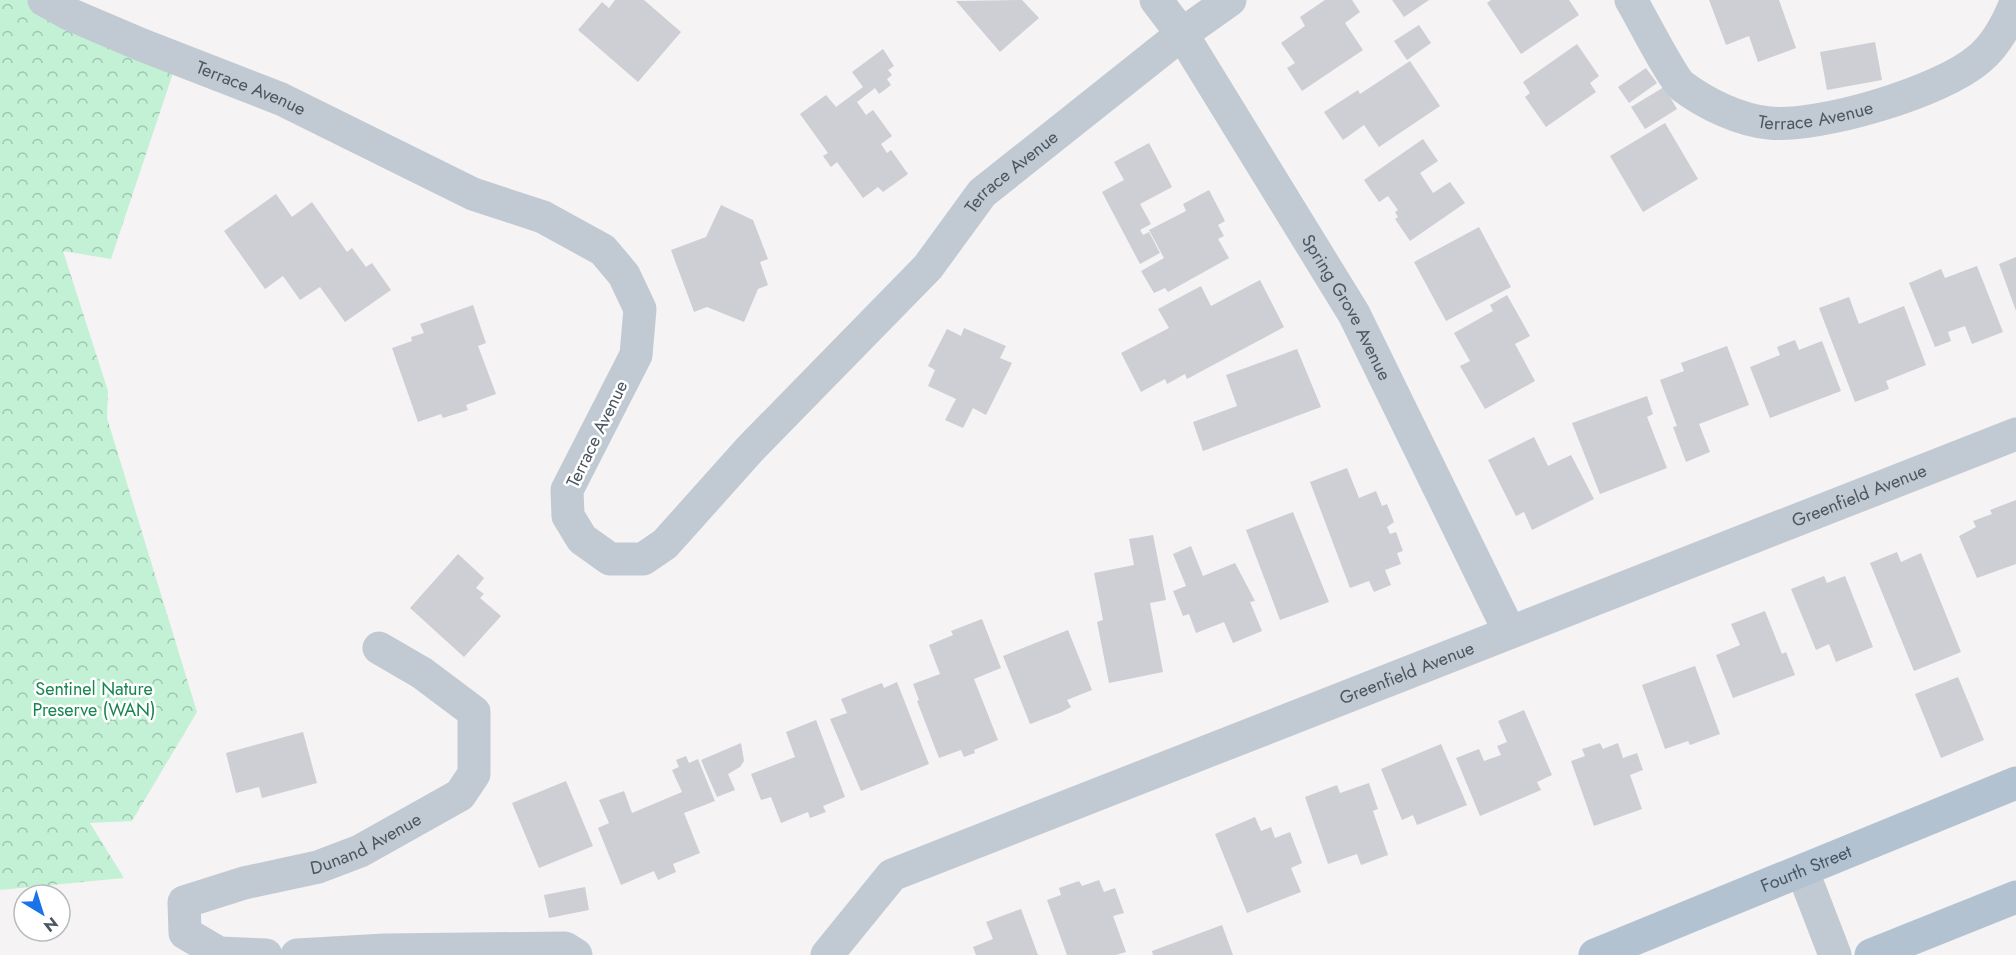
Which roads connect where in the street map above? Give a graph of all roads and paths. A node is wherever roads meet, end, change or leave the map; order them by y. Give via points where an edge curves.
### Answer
1 (44, 0) edge
2 (1156, 0) edge
3 (1230, 0) edge
4 (1631, 0) edge
5 (2016, 3) edge
6 (1182, 34) junction
7 (2016, 434) edge
8 (1509, 631) junction
9 (379, 648) dead end
10 (2016, 783) edge
11 (1803, 872) junction
12 (2016, 897) edge
13 (266, 955) edge
14 (297, 955) edge
15 (576, 955) edge
16 (827, 955) edge
17 (1595, 955) edge
18 (1835, 955) edge
19 (1871, 955) edge

1 - 6 street, Terrace Avenue via 142,45 280,99 472,194 543,216 603,250 624,275 640,309 636,355 567,490 567,499 568,516 582,539 610,559 643,559 665,544 750,449 928,267 982,193
2 - 6 street, Spring Grove Avenue
3 - 6 street, Terrace Avenue
4 - 5 street, Terrace Avenue via 1680,85 1731,114 1769,123 1819,122 1905,97 1945,78 1979,60
6 - 8 street, Spring Grove Avenue via 1354,314
7 - 8 street, Greenfield Avenue
8 - 16 street, Greenfield Avenue via 892,875
9 - 13 street, Dunand Avenue via 422,673 474,712 474,774 460,795 360,851 318,867 244,883 184,902 185,933 219,952
10 - 11 main road, Fourth Street
11 - 17 main road, Fourth Street
11 - 18 street
12 - 19 main road
14 - 15 street via 565,948

